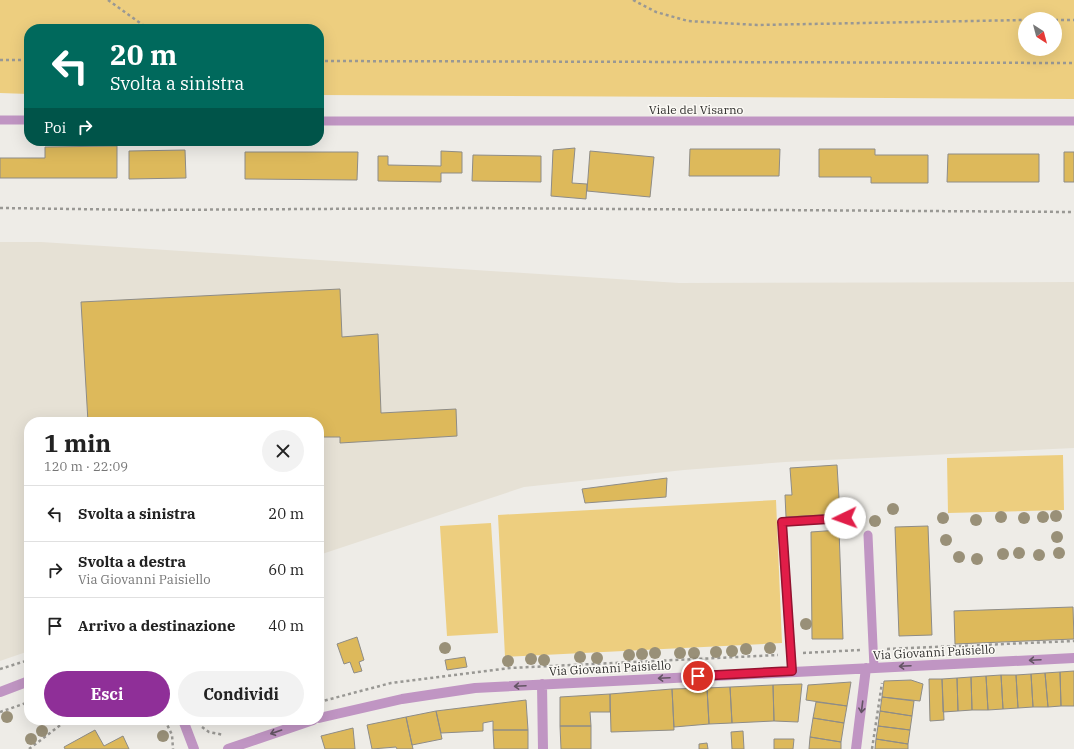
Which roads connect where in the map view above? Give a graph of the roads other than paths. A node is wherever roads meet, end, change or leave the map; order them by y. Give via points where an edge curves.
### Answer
1 (0, 120) edge
2 (24, 120) edge
3 (324, 121) edge
4 (1074, 121) edge
5 (845, 518) dead end
6 (868, 534) dead end
7 (1074, 658) edge
8 (870, 668) junction
9 (792, 671) junction
10 (24, 682) edge
11 (542, 684) junction
12 (24, 685) edge
13 (5, 690) edge
14 (324, 717) edge
15 (185, 725) edge
16 (298, 725) edge
17 (194, 749) edge
18 (228, 749) edge
19 (543, 749) edge
20 (856, 749) edge

1 - 2 lane
3 - 4 lane, Viale del Visarno
5 - 9 lane via 782,522
6 - 8 lane via 873,650
7 -> 8 street, Via Giovanni Paisiello
8 - 9 street, Via Giovanni Paisiello
8 -> 20 street
9 -> 11 street, Via Giovanni Paisiello
10 - 13 street
11 -> 14 street, Via Giovanni Paisiello via 435,693
11 - 19 street
12 - 13 street
15 - 17 street
16 -> 18 street

